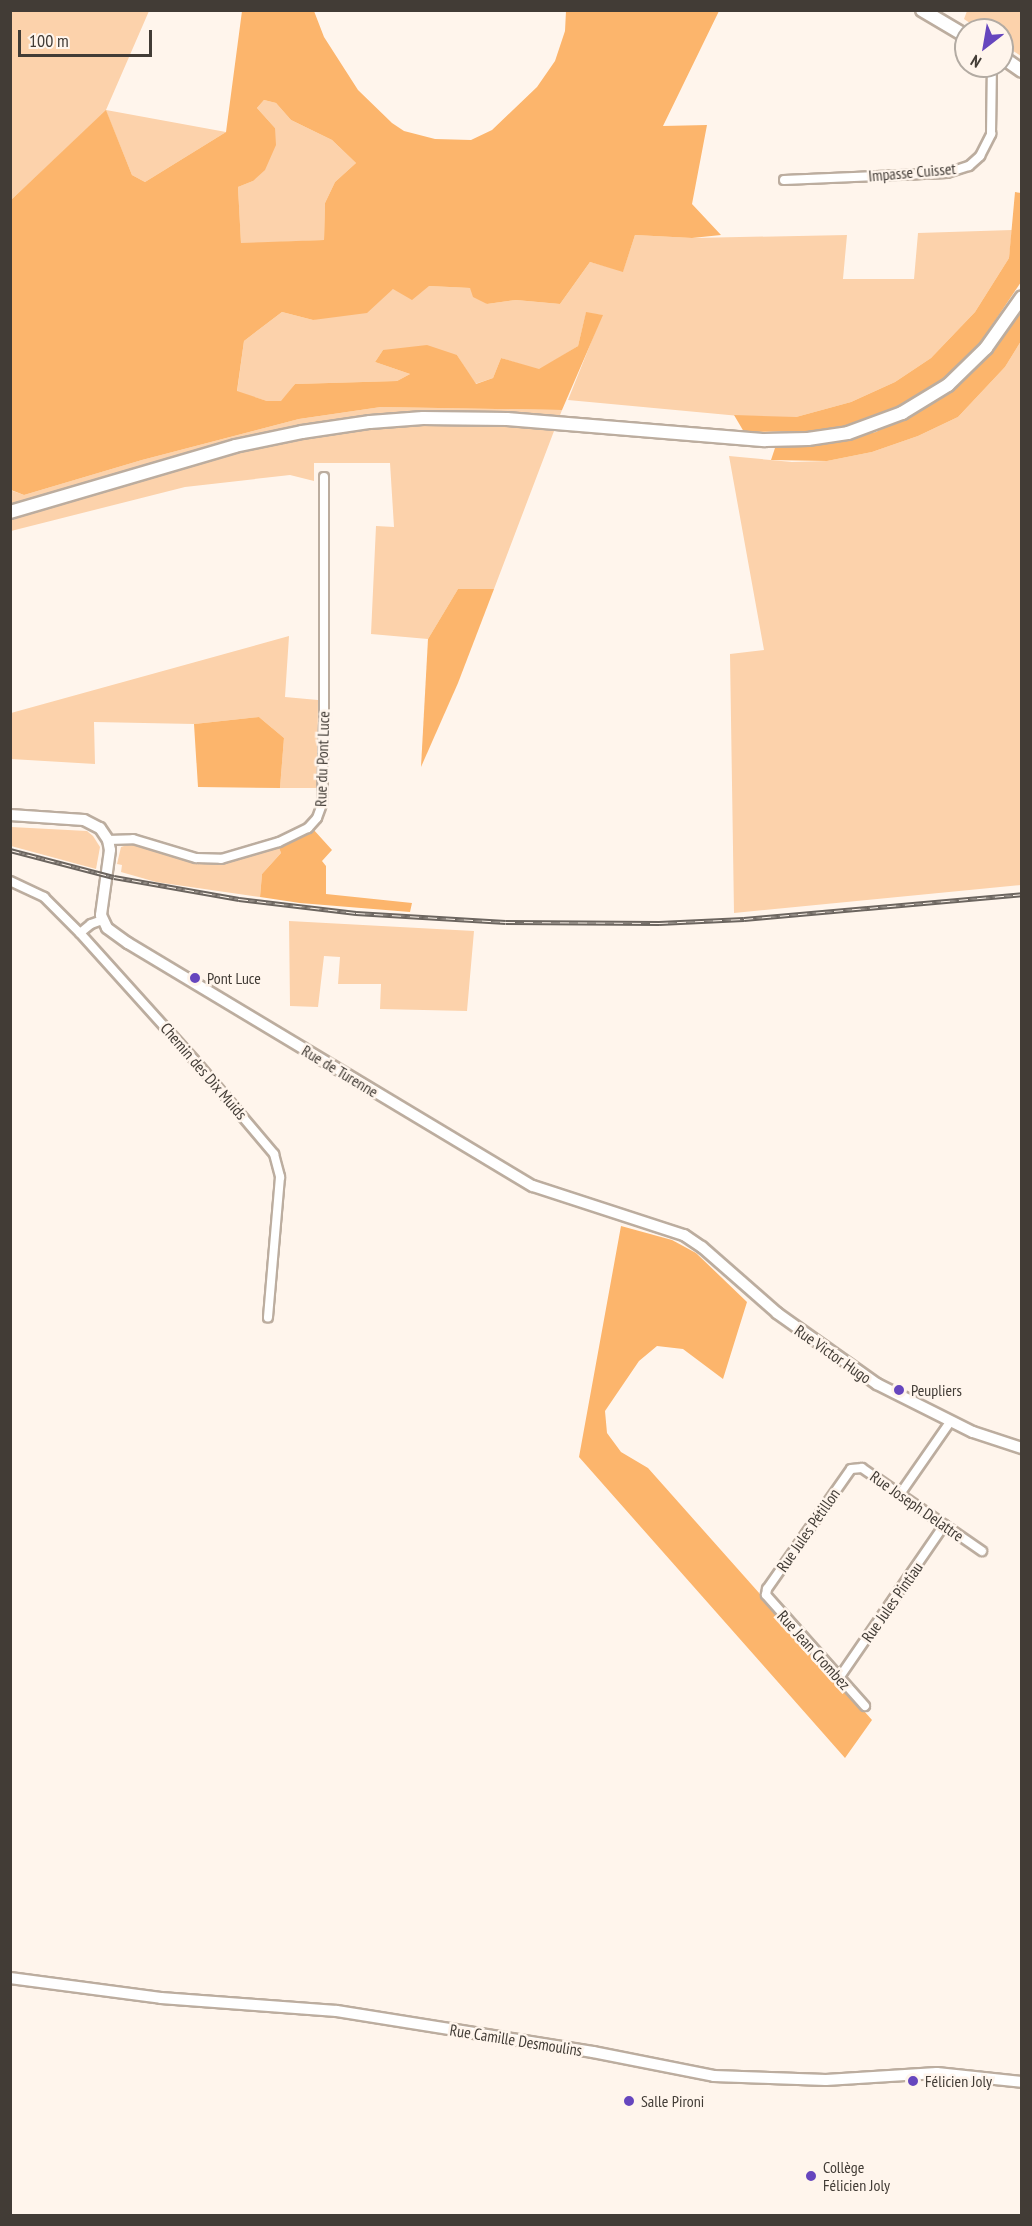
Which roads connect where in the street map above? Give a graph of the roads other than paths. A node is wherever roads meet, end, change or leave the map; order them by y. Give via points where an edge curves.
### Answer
1 (921, 10) edge
2 (954, 29) edge
3 (992, 78) edge
4 (784, 180) dead end
5 (1022, 297) edge
6 (324, 477) dead end
7 (10, 512) edge
8 (10, 815) edge
9 (108, 840) junction
10 (10, 881) edge
11 (102, 920) junction
12 (80, 933) junction
13 (751, 1291) joint
14 (268, 1317) dead end
15 (950, 1422) junction
16 (1022, 1448) edge
17 (851, 1469) joint
18 (900, 1494) junction
19 (945, 1525) junction
20 (982, 1551) dead end
21 (766, 1592) joint
22 (839, 1678) junction
23 (865, 1706) dead end
24 (10, 1978) edge
25 (1022, 2082) edge

1 - 2 main road
3 - 4 street, Impasse Cuisset via 991,134 980,156 969,166 947,173
5 - 7 main road via 986,348 948,385 892,418 848,433 765,440 507,419 379,421 252,442
6 - 9 street, Rue du Pont Luce via 324,734 322,804 317,818 308,828 279,842 221,859 196,858 133,839
8 - 9 street via 90,821
9 - 11 street via 110,854 100,905
10 - 12 street, Chemin des Dix Muids via 44,897
11 - 12 street
11 - 13 street, Rue de Turenne via 128,943 517,1177 556,1196 678,1232 702,1247
12 - 14 street, Chemin des Dix Muids via 274,1154 280,1177
13 - 15 street, Rue Victor Hugo via 876,1384
15 - 16 street, Rue Victor Hugo
15 - 18 street
17 - 18 street, Rue Joseph Delattre via 862,1468
17 - 21 street, Rue Jules Pétillon
18 - 19 street, Rue Joseph Delattre
19 - 20 street, Rue Joseph Delattre
19 - 22 street, Rue Jules Pintiau
21 - 22 street, Rue Jean Crombez via 767,1598
22 - 23 street, Rue Jean Crombez
24 - 25 street, Rue Camille Desmoulins via 149,1997 337,2011 593,2052 714,2076 826,2080 937,2073

